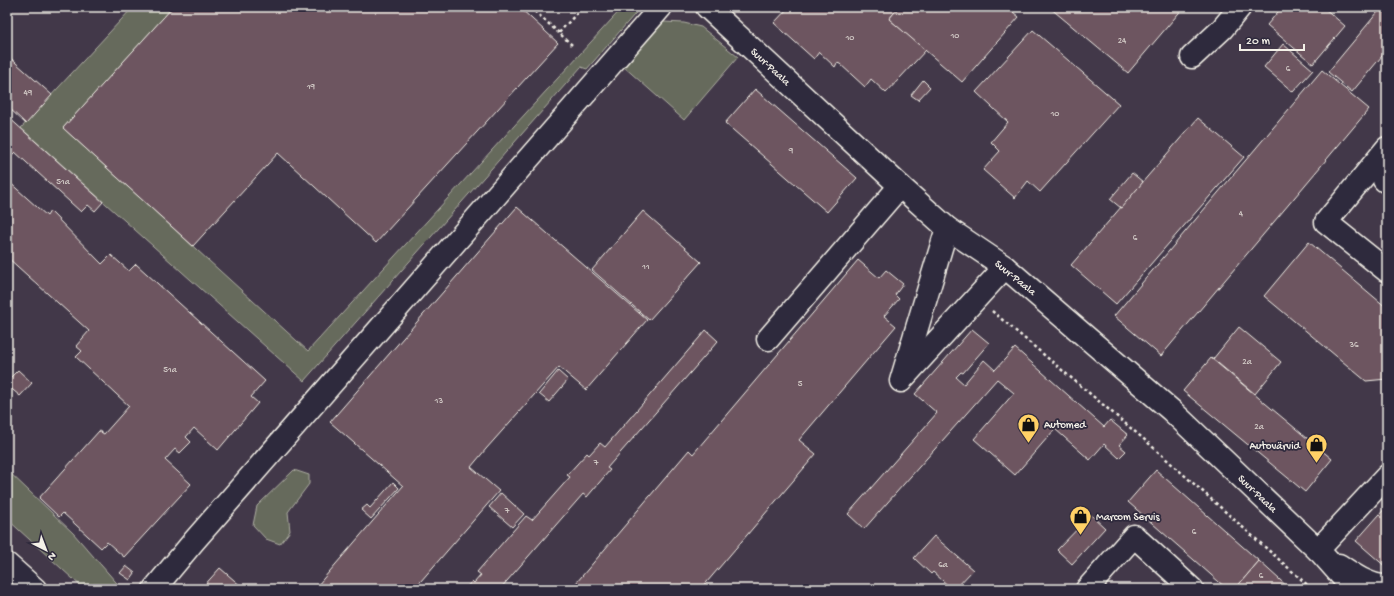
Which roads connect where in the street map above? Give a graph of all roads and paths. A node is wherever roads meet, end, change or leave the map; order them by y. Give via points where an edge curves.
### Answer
1 (530, 7) edge
2 (583, 7) edge
3 (661, 7) edge
4 (707, 7) edge
5 (1240, 7) edge
6 (559, 34) junction
7 (572, 45) dead end
8 (1192, 57) dead end
9 (1387, 148) edge
10 (1387, 176) edge
11 (1387, 182) edge
12 (900, 186) junction
13 (947, 228) junction
14 (1006, 267) junction
15 (1385, 276) edge
16 (977, 298) junction
17 (768, 339) dead end
18 (1387, 476) edge
19 (1319, 551) junction
20 (7, 564) edge
21 (1387, 586) edge
22 (34, 589) edge
23 (154, 589) edge
24 (1087, 589) edge
25 (1192, 589) edge
26 (1312, 589) edge
27 (1353, 589) edge

1 - 6 path
2 - 6 path
3 - 23 street
4 - 12 street, Suur-Paala
5 - 8 street via 1222,29
6 - 7 path
9 - 15 street via 1326,222
10 - 11 street via 1384,180
12 - 13 street, Suur-Paala
12 - 17 street
13 - 14 street, Suur-Paala
13 - 16 street via 901,381
14 - 16 street
14 - 19 street, Suur-Paala via 1172,411
16 - 26 path via 1146,441
18 - 19 street
19 - 21 street, Suur-Paala via 1359,578
19 - 27 street, Suur-Paala
20 - 22 street
24 - 25 street via 1134,536

